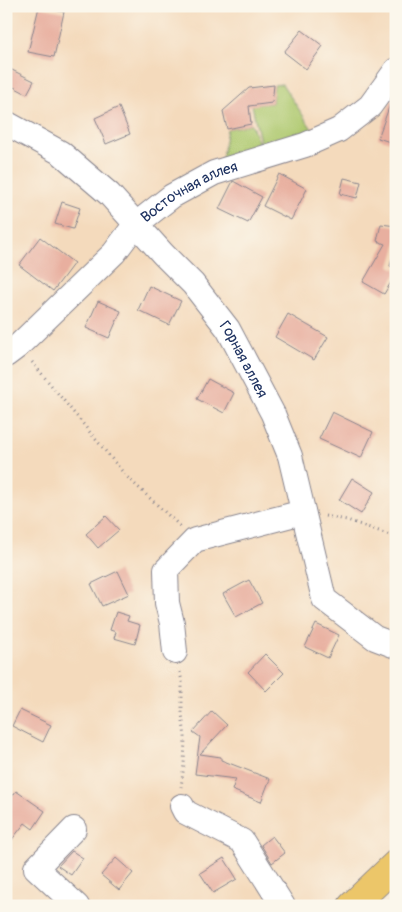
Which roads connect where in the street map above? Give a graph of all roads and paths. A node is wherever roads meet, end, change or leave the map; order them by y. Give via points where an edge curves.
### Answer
1 (396, 70) edge
2 (6, 123) edge
3 (135, 225) junction
4 (12, 350) edge
5 (303, 512) junction
6 (396, 537) edge
7 (195, 540) junction
8 (396, 646) edge
9 (175, 652) joint
10 (182, 806) joint
11 (74, 828) dead end
12 (396, 864) edge
13 (77, 906) edge
14 (283, 906) edge
15 (352, 906) edge

1 - 3 street, Восточная аллея via 370,106 339,130 305,145 214,173 172,196
2 - 3 street, Горная аллея via 61,153 109,194
3 - 4 street, Восточная аллея via 114,253
3 - 5 street, Горная аллея via 193,284 228,329 287,447
4 - 7 path via 126,476
5 - 6 path via 347,520
5 - 7 street
5 - 8 street, Горная аллея via 324,599 375,638
7 - 9 street via 166,570 167,603
9 - 10 path via 182,682 185,737 180,789
10 - 14 street via 185,812 242,840
11 - 13 street via 36,868
12 - 15 main road

